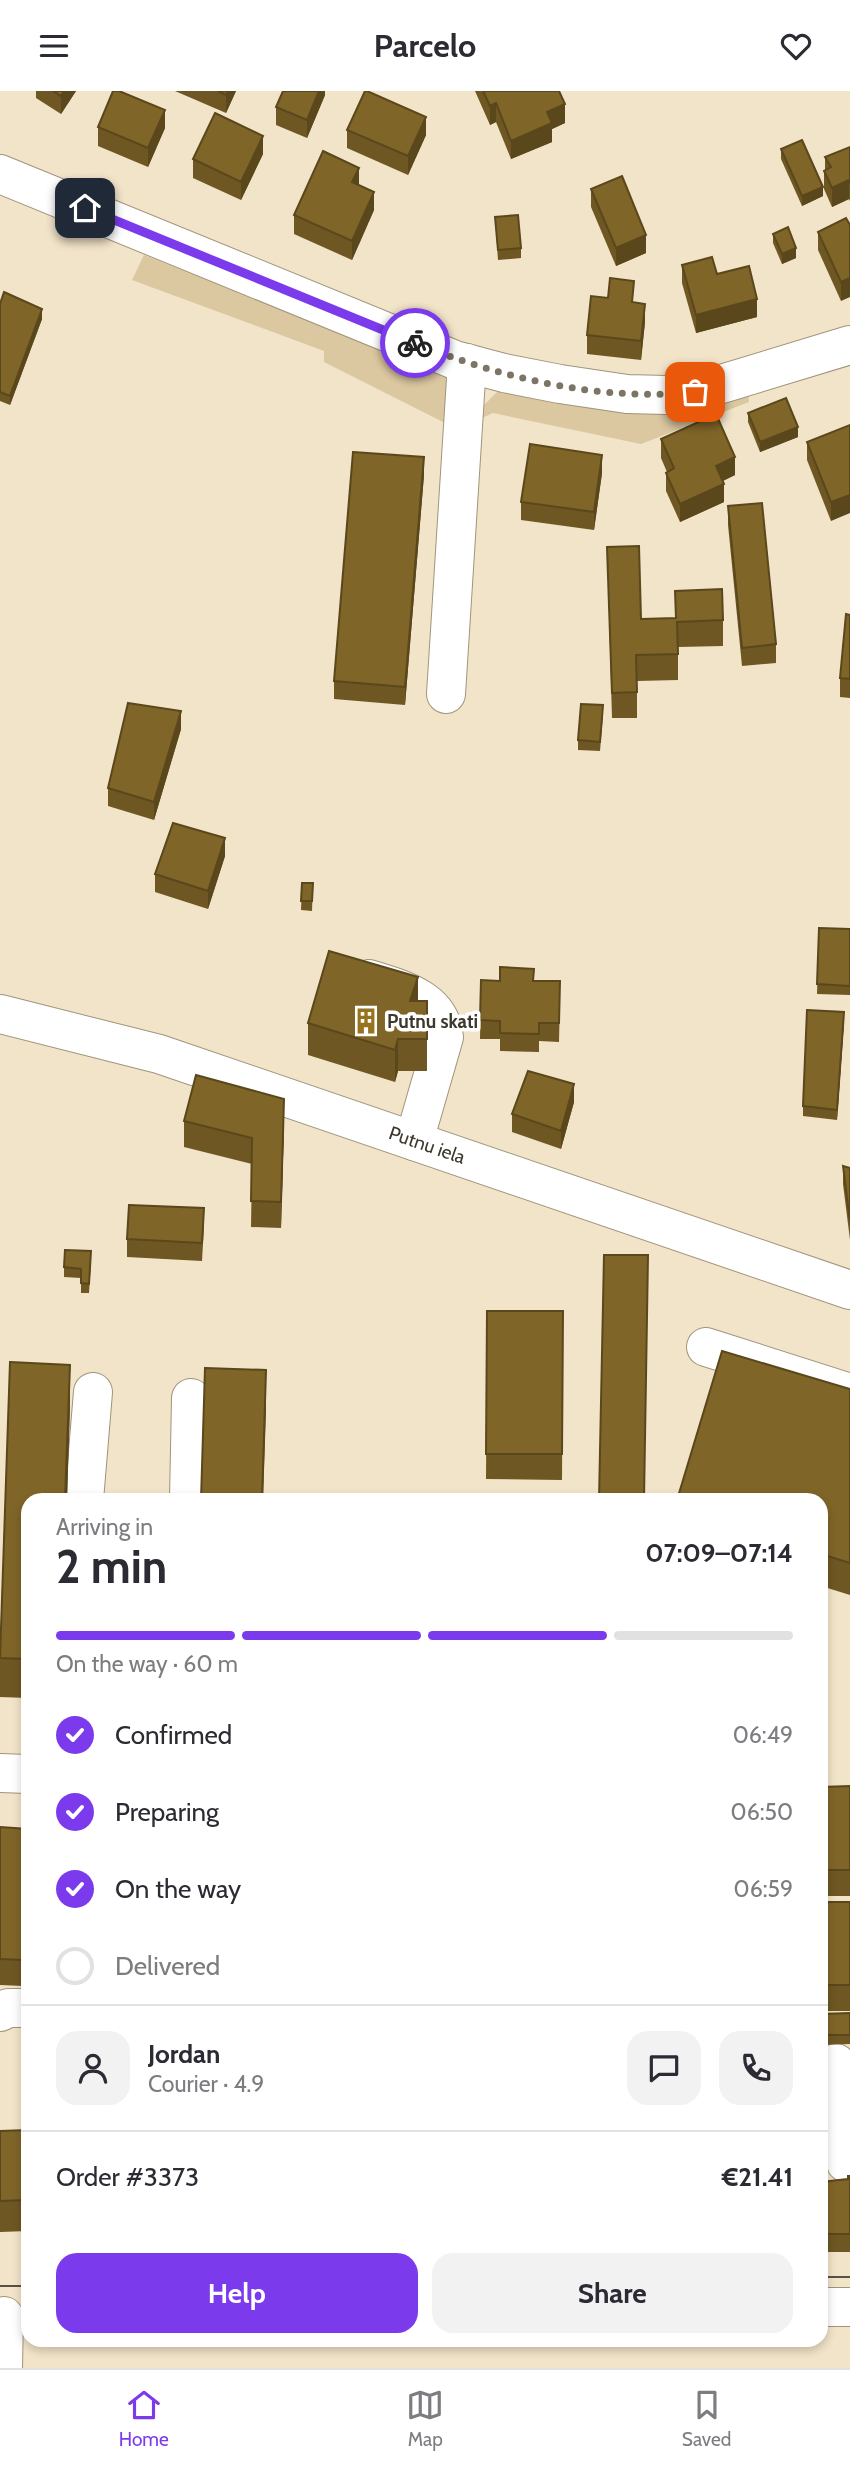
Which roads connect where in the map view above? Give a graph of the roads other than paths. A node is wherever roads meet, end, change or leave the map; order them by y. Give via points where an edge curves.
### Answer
1 (0, 174) edge
2 (850, 345) edge
3 (467, 363) junction
4 (446, 694) dead end
5 (368, 978) edge
6 (0, 1014) edge
7 (414, 1141) junction
8 (850, 1290) edge
9 (706, 1347) dead end
10 (93, 1392) dead end
11 (850, 1393) edge
12 (191, 1398) dead end
13 (85, 1493) edge
14 (189, 1493) edge
15 (0, 1773) edge
16 (21, 1774) edge
17 (21, 2008) edge
18 (0, 2012) edge
19 (836, 2063) dead end
20 (850, 2163) edge
21 (828, 2307) edge
22 (850, 2307) edge
23 (11, 2316) edge
24 (3, 2368) edge

1 - 3 street
2 - 3 street via 695,392 666,395 560,384
3 - 4 street
5 - 7 street via 423,1000 443,1025 444,1037
6 - 7 street, Putnu iela via 159,1054
7 - 8 street, Putnu iela
9 - 11 street
10 - 13 street
12 - 14 street
15 - 16 street
17 - 18 street
19 - 20 street via 846,2163
21 - 22 street
23 - 24 street

